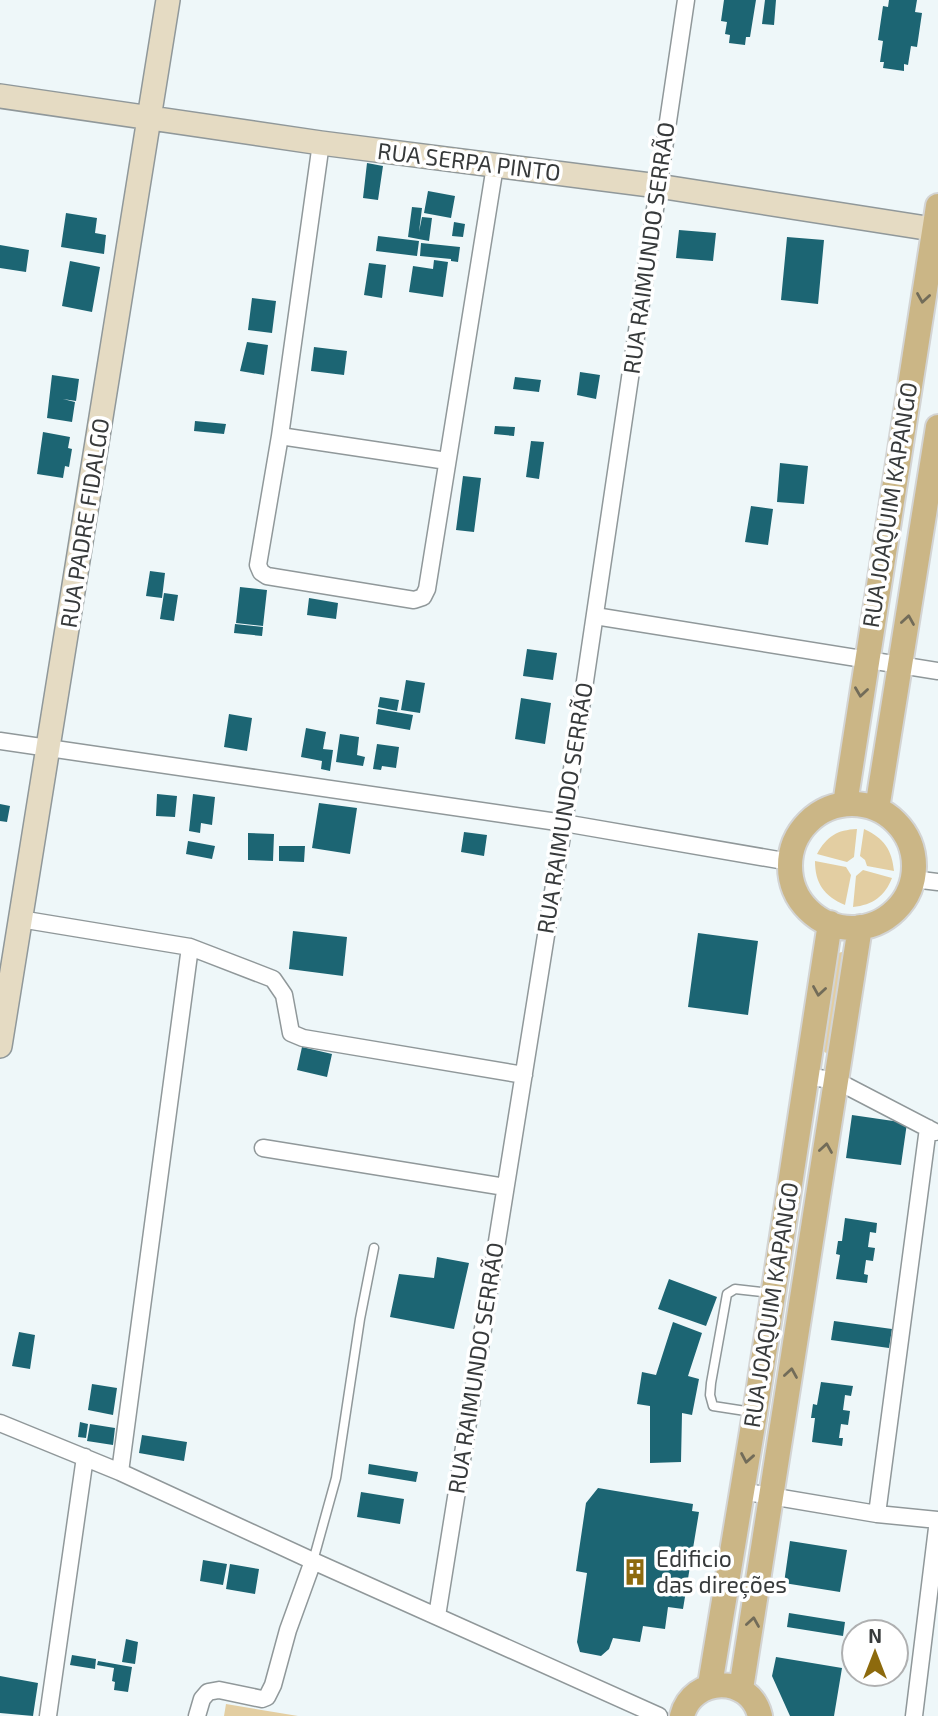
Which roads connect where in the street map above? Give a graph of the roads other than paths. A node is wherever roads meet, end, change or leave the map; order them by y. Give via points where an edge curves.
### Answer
1 (168, 0) edge
2 (686, 0) edge
3 (0, 96) edge
4 (149, 117) junction
5 (321, 143) junction
6 (495, 166) junction
7 (658, 186) junction
8 (937, 222) edge
9 (938, 427) edge
10 (280, 436) junction
11 (898, 449) junction
12 (934, 455) junction
13 (447, 461) junction
14 (595, 616) junction
15 (866, 661) junction
16 (901, 666) junction
17 (938, 671) edge
18 (0, 741) edge
19 (49, 749) junction
20 (845, 804) junction
21 (877, 809) junction
22 (564, 823) junction
23 (790, 862) junction
24 (913, 879) junction
25 (938, 882) edge
26 (20, 919) junction
27 (830, 923) junction
28 (860, 927) junction
29 (190, 947) junction
30 (0, 1046) edge
31 (524, 1075) junction
32 (806, 1076) junction
33 (837, 1082) junction
34 (933, 1131) edge
35 (263, 1148) dead end
36 (505, 1187) junction
37 (374, 1248) dead end
38 (805, 1283) junction
39 (774, 1286) junction
40 (755, 1413) junction
41 (0, 1423) edge
42 (85, 1457) junction
43 (120, 1472) junction
44 (741, 1491) junction
45 (772, 1497) junction
46 (877, 1514) junction
47 (938, 1520) edge
48 (313, 1562) junction
49 (932, 1607) edge
50 (437, 1616) junction
51 (710, 1685) junction
52 (741, 1689) junction
53 (48, 1716) edge
54 (197, 1716) edge
55 (659, 1716) edge
56 (682, 1716) edge
57 (760, 1716) edge
58 (914, 1716) edge

1 - 4 street, RUA PADRE FIDALGO
2 - 7 street, RUA RAIMUNDO SERRÃO
3 - 4 street, RUA SERPA PINTO
4 - 5 street, RUA SERPA PINTO
4 - 19 street, RUA PADRE FIDALGO
5 - 6 street, RUA SERPA PINTO
5 - 10 street
6 - 7 street, RUA SERPA PINTO
6 - 13 street
7 - 8 street, RUA SERPA PINTO
7 - 14 street, RUA RAIMUNDO SERRÃO
8 -> 11 main road, RUA JOAQUIM KAPANGO
9 - 12 main road, RUA JOAQUIM KAPANGO
10 - 13 street
10 - 13 street via 258,565 261,572 414,600 423,597 427,589
11 - 12 main road
11 - 15 main road, RUA JOAQUIM KAPANGO
16 -> 12 main road, RUA JOAQUIM KAPANGO
14 - 15 street
14 - 22 street, RUA RAIMUNDO SERRÃO
15 - 16 street
15 -> 20 main road, RUA JOAQUIM KAPANGO
16 - 17 street
16 - 21 main road, RUA JOAQUIM KAPANGO
18 - 19 street
19 - 22 street
19 - 26 street, RUA PADRE FIDALGO
20 - 21 main road
20 - 23 main road via 824,810 807,823 795,841
21 - 24 main road via 895,820 908,837
22 - 23 street
22 - 31 street, RUA RAIMUNDO SERRÃO
23 - 27 main road via 800,899 813,914
24 - 25 street
24 - 28 main road via 894,912
26 - 29 street
26 - 30 street, RUA PADRE FIDALGO
27 - 28 main road
27 -> 32 main road, RUA JOAQUIM KAPANGO
28 - 33 main road, RUA JOAQUIM KAPANGO
29 - 31 street via 273,979 284,995 291,1033 303,1038
29 - 43 street
31 - 36 street, RUA RAIMUNDO SERRÃO
32 - 33 street
32 - 39 main road, RUA JOAQUIM KAPANGO
33 - 34 street
38 -> 33 main road, RUA JOAQUIM KAPANGO
34 - 46 street
35 - 36 street
36 - 50 street, RUA RAIMUNDO SERRÃO
37 - 48 lane via 336,1478
38 - 39 main road
45 -> 38 main road, RUA JOAQUIM KAPANGO
39 - 40 main road, RUA JOAQUIM KAPANGO
39 - 40 lane via 735,1289 727,1294 711,1383 713,1406
40 -> 44 main road, RUA JOAQUIM KAPANGO
41 - 42 street
42 - 43 street
42 - 53 street
43 - 48 street
44 - 45 street
44 - 51 main road, RUA JOAQUIM KAPANGO
45 - 46 street
52 -> 45 main road, RUA JOAQUIM KAPANGO
46 - 47 street
47 - 49 street
48 - 50 street
48 - 54 street via 267,1697 208,1692
49 - 58 street
50 - 55 street
51 - 52 main road
51 - 56 main road via 688,1701
52 - 57 main road

